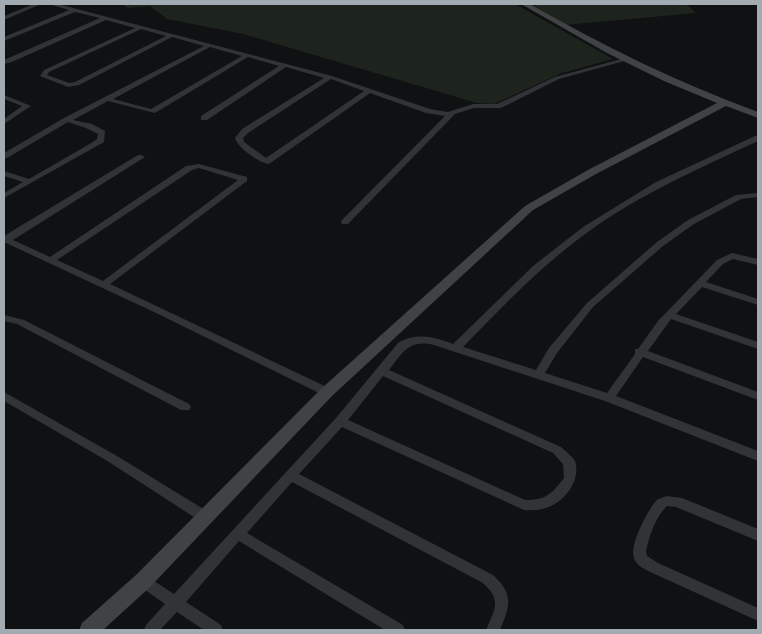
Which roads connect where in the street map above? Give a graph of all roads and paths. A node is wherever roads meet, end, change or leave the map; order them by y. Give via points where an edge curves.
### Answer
1 (38, 4) edge
2 (52, 4) edge
3 (525, 4) edge
4 (74, 10) junction
5 (4, 18) edge
6 (106, 18) junction
7 (141, 27) junction
8 (172, 36) junction
9 (4, 40) edge
10 (210, 45) junction
11 (248, 56) junction
12 (625, 60) junction
13 (4, 62) edge
14 (285, 65) junction
15 (330, 77) junction
16 (369, 91) junction
17 (4, 97) edge
18 (107, 99) junction
19 (725, 103) junction
20 (452, 113) junction
21 (758, 115) edge
22 (204, 118) dead end
23 (67, 120) junction
24 (4, 122) edge
25 (758, 138) edge
26 (4, 156) edge
27 (141, 157) dead end
28 (4, 173) edge
29 (28, 181) junction
30 (758, 195) edge
31 (4, 196) edge
32 (345, 222) dead end
33 (5, 240) edge
34 (49, 260) junction
35 (758, 262) edge
36 (699, 283) junction
37 (103, 285) junction
38 (758, 302) edge
39 (670, 315) junction
40 (4, 318) edge
41 (758, 346) edge
42 (455, 348) junction
43 (639, 352) junction
44 (382, 371) junction
45 (539, 375) junction
46 (327, 392) junction
47 (4, 396) edge
48 (758, 396) edge
49 (609, 398) junction
50 (185, 407) dead end
51 (340, 421) junction
52 (758, 456) edge
53 (290, 475) junction
54 (205, 517) junction
55 (238, 534) junction
56 (758, 535) edge
57 (143, 581) junction
58 (174, 603) junction
59 (758, 615) edge
60 (89, 630) edge
61 (151, 630) edge
62 (216, 630) edge
63 (398, 630) edge
64 (493, 630) edge

1 - 5 street
2 - 4 street
3 - 12 main road
4 - 6 street
4 - 9 street
6 - 7 street
6 - 13 street
7 - 8 street
7 - 8 street via 46,71 42,76 68,85 77,84
8 - 10 street
10 - 11 street
10 - 18 street
11 - 14 street
11 - 18 street via 152,111
12 - 19 main road
12 - 20 street via 557,78 498,106 473,106
14 - 15 street
14 - 22 street
15 - 16 street
15 - 16 street via 245,131 239,138 240,143 266,162
16 - 20 street via 429,111
17 - 24 street via 27,106
18 - 23 street
19 - 21 main road
19 - 46 main road via 529,208
20 - 32 street
23 - 26 street
23 - 29 street via 98,130 102,133 101,140
25 - 42 street via 659,184 586,229 536,268
27 - 33 street
28 - 29 street
29 - 31 street
30 - 45 street via 740,197 690,222 660,244 590,305 553,350
33 - 34 street
34 - 37 street
34 - 37 street via 189,168 199,166 244,179
35 - 36 street via 738,256 727,257
36 - 38 street
36 - 39 street
37 - 46 street
39 - 41 street
39 - 43 street
40 - 50 street via 20,322
42 - 44 street via 414,339 402,346
42 - 45 street
43 - 48 street
43 - 49 street
44 - 51 street
44 - 51 street via 557,450 569,462 570,479 545,505 524,505
45 - 49 street
46 - 54 main road
47 - 54 street
49 - 52 street
51 - 53 street
53 - 55 street
53 - 64 street via 498,586 503,599
54 - 57 main road
55 - 58 street
55 - 63 street
56 - 59 street via 670,501 657,510 639,549 643,562 652,567
57 - 58 street
57 - 60 main road
58 - 61 street
58 - 62 street

